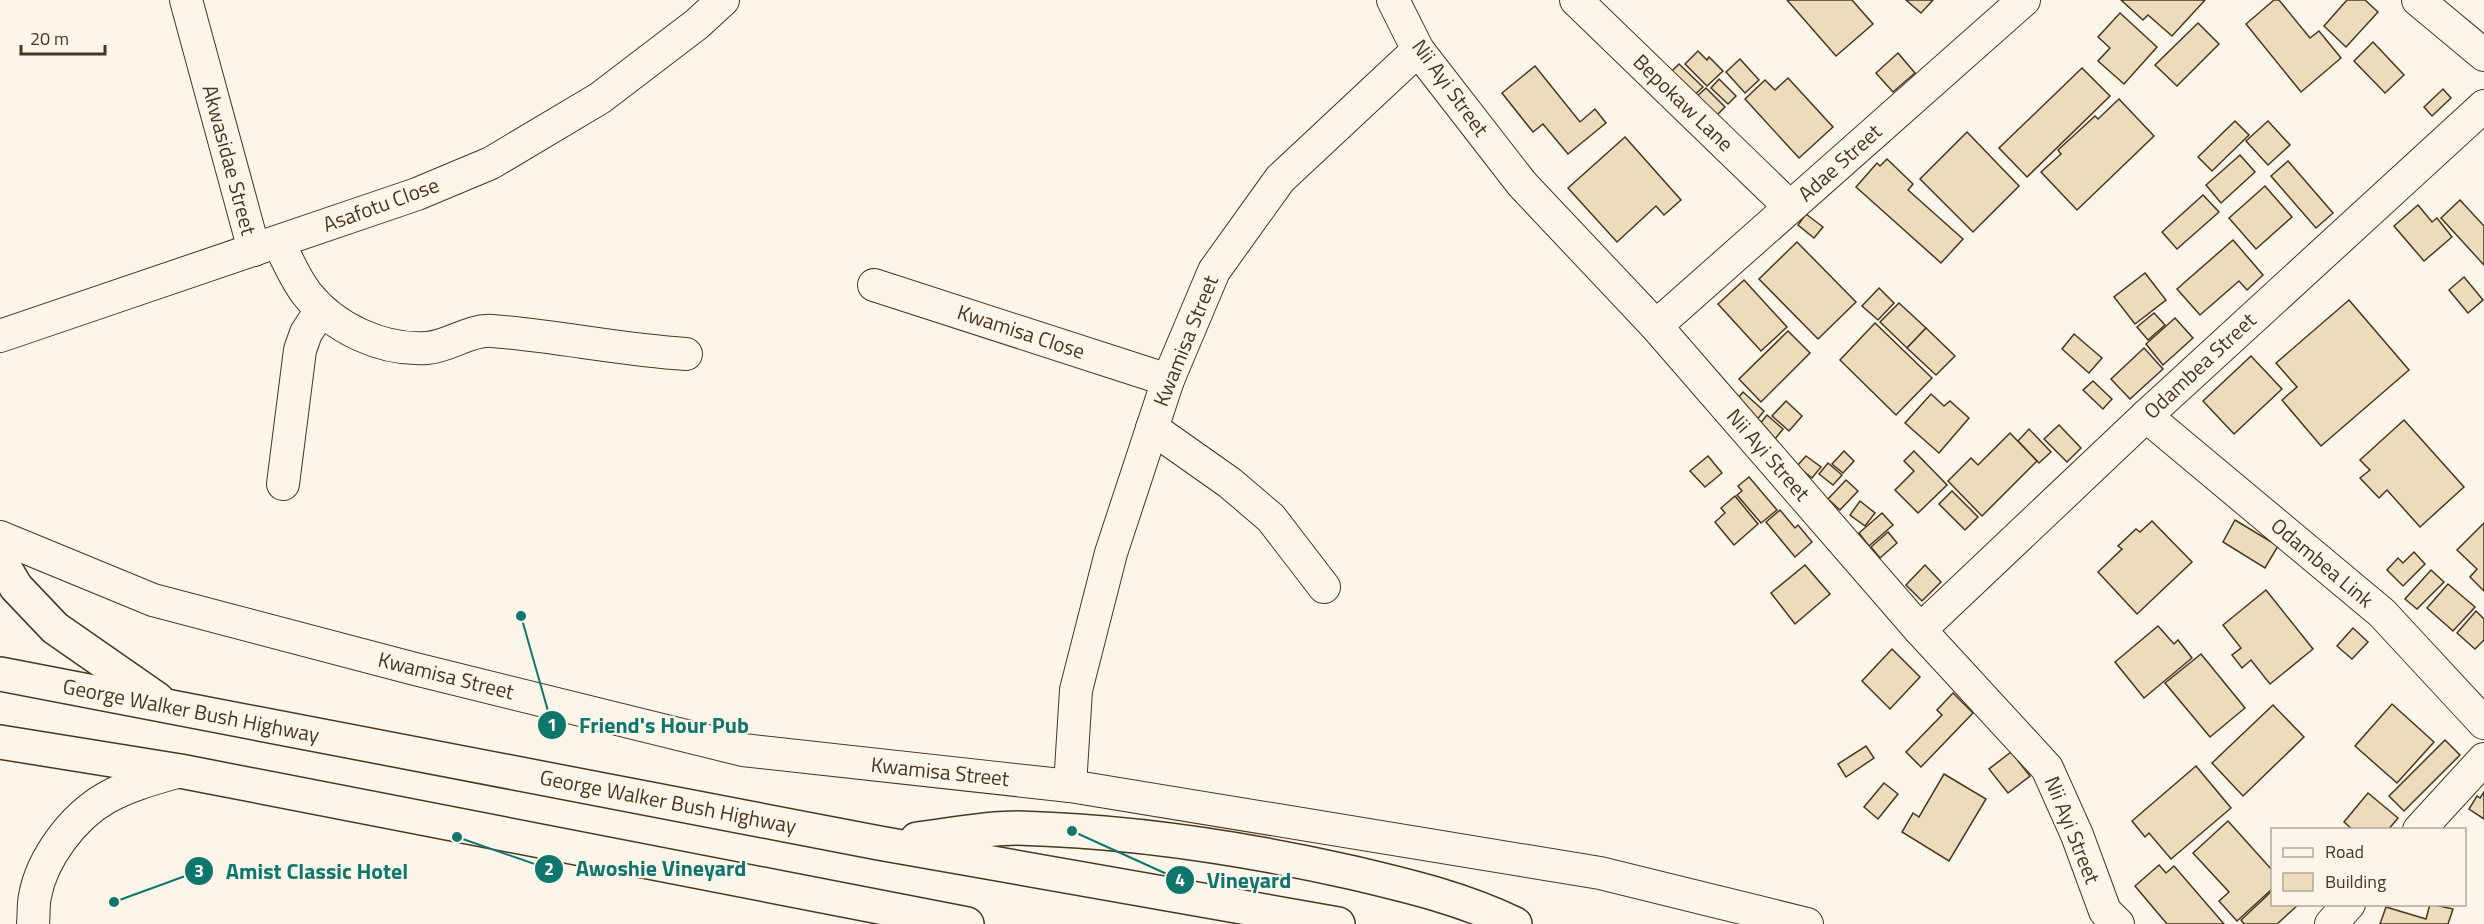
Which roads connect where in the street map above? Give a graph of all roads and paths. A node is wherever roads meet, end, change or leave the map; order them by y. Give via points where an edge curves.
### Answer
1 (186, 0) edge
2 (723, 0) edge
3 (1576, 0) edge
4 (2024, 0) edge
5 (2418, 0) edge
6 (1398, 2) edge
7 (1418, 50) junction
8 (2484, 55) edge
9 (2484, 106) edge
10 (1790, 207) junction
11 (266, 246) junction
12 (874, 285) dead end
13 (321, 310) junction
14 (1656, 326) junction
15 (0, 336) edge
16 (686, 354) dead end
17 (1168, 380) junction
18 (2146, 416) junction
19 (1152, 428) junction
20 (283, 484) dead end
21 (0, 537) edge
22 (0, 560) edge
23 (1324, 587) dead end
24 (1920, 630) junction
25 (0, 674) edge
26 (168, 706) junction
27 (2484, 723) edge
28 (0, 742) edge
29 (2484, 759) edge
30 (180, 771) junction
31 (1070, 786) junction
32 (2420, 828) edge
33 (879, 843) junction
34 (2347, 906) edge
35 (33, 924) edge
36 (967, 924) edge
37 (1338, 924) edge
38 (1515, 924) edge
39 (1807, 924) edge
40 (2118, 924) edge
41 (2331, 924) edge

1 - 11 street, Akwasidae Street
2 - 11 street, Asafotu Close via 600,98 491,162 417,194
3 - 10 street, Bepokaw Lane
4 - 10 street, Adae Street
5 - 8 street
6 - 7 street, Nii Ayi Street
7 - 14 street, Nii Ayi Street via 1522,184
7 - 17 street, Kwamisa Street via 1280,179 1214,271
9 - 18 street, Odambea Street
10 - 14 street, Adae Street
11 - 13 street, Akwasidae Street
11 - 15 street, Asafotu Close
12 - 17 street, Kwamisa Close
13 - 16 street, Akwasidae Street via 376,342 409,347 428,348 488,331
13 - 20 street via 300,350
14 - 24 street, Nii Ayi Street
17 - 19 street, Kwamisa Street
18 - 24 street, Odambea Street
18 - 27 street, Odambea Link via 2382,613
19 - 23 street via 1230,483 1271,518
19 - 31 street, Kwamisa Street via 1111,553 1076,690
21 - 31 street, Kwamisa Street via 153,600 743,750
22 - 26 highway via 16,586 55,628
24 - 40 street, Nii Ayi Street via 2047,768 2105,911
25 - 26 highway, George Walker Bush Highway
26 - 33 highway, George Walker Bush Highway
28 - 30 highway
29 - 32 street
30 - 35 street via 107,797 73,823 50,857 35,896
30 - 36 highway
31 - 39 street via 1600,873
33 - 37 highway, George Walker Bush Highway
33 - 38 highway via 1014,828 1158,839 1282,857 1410,886
34 - 41 street

